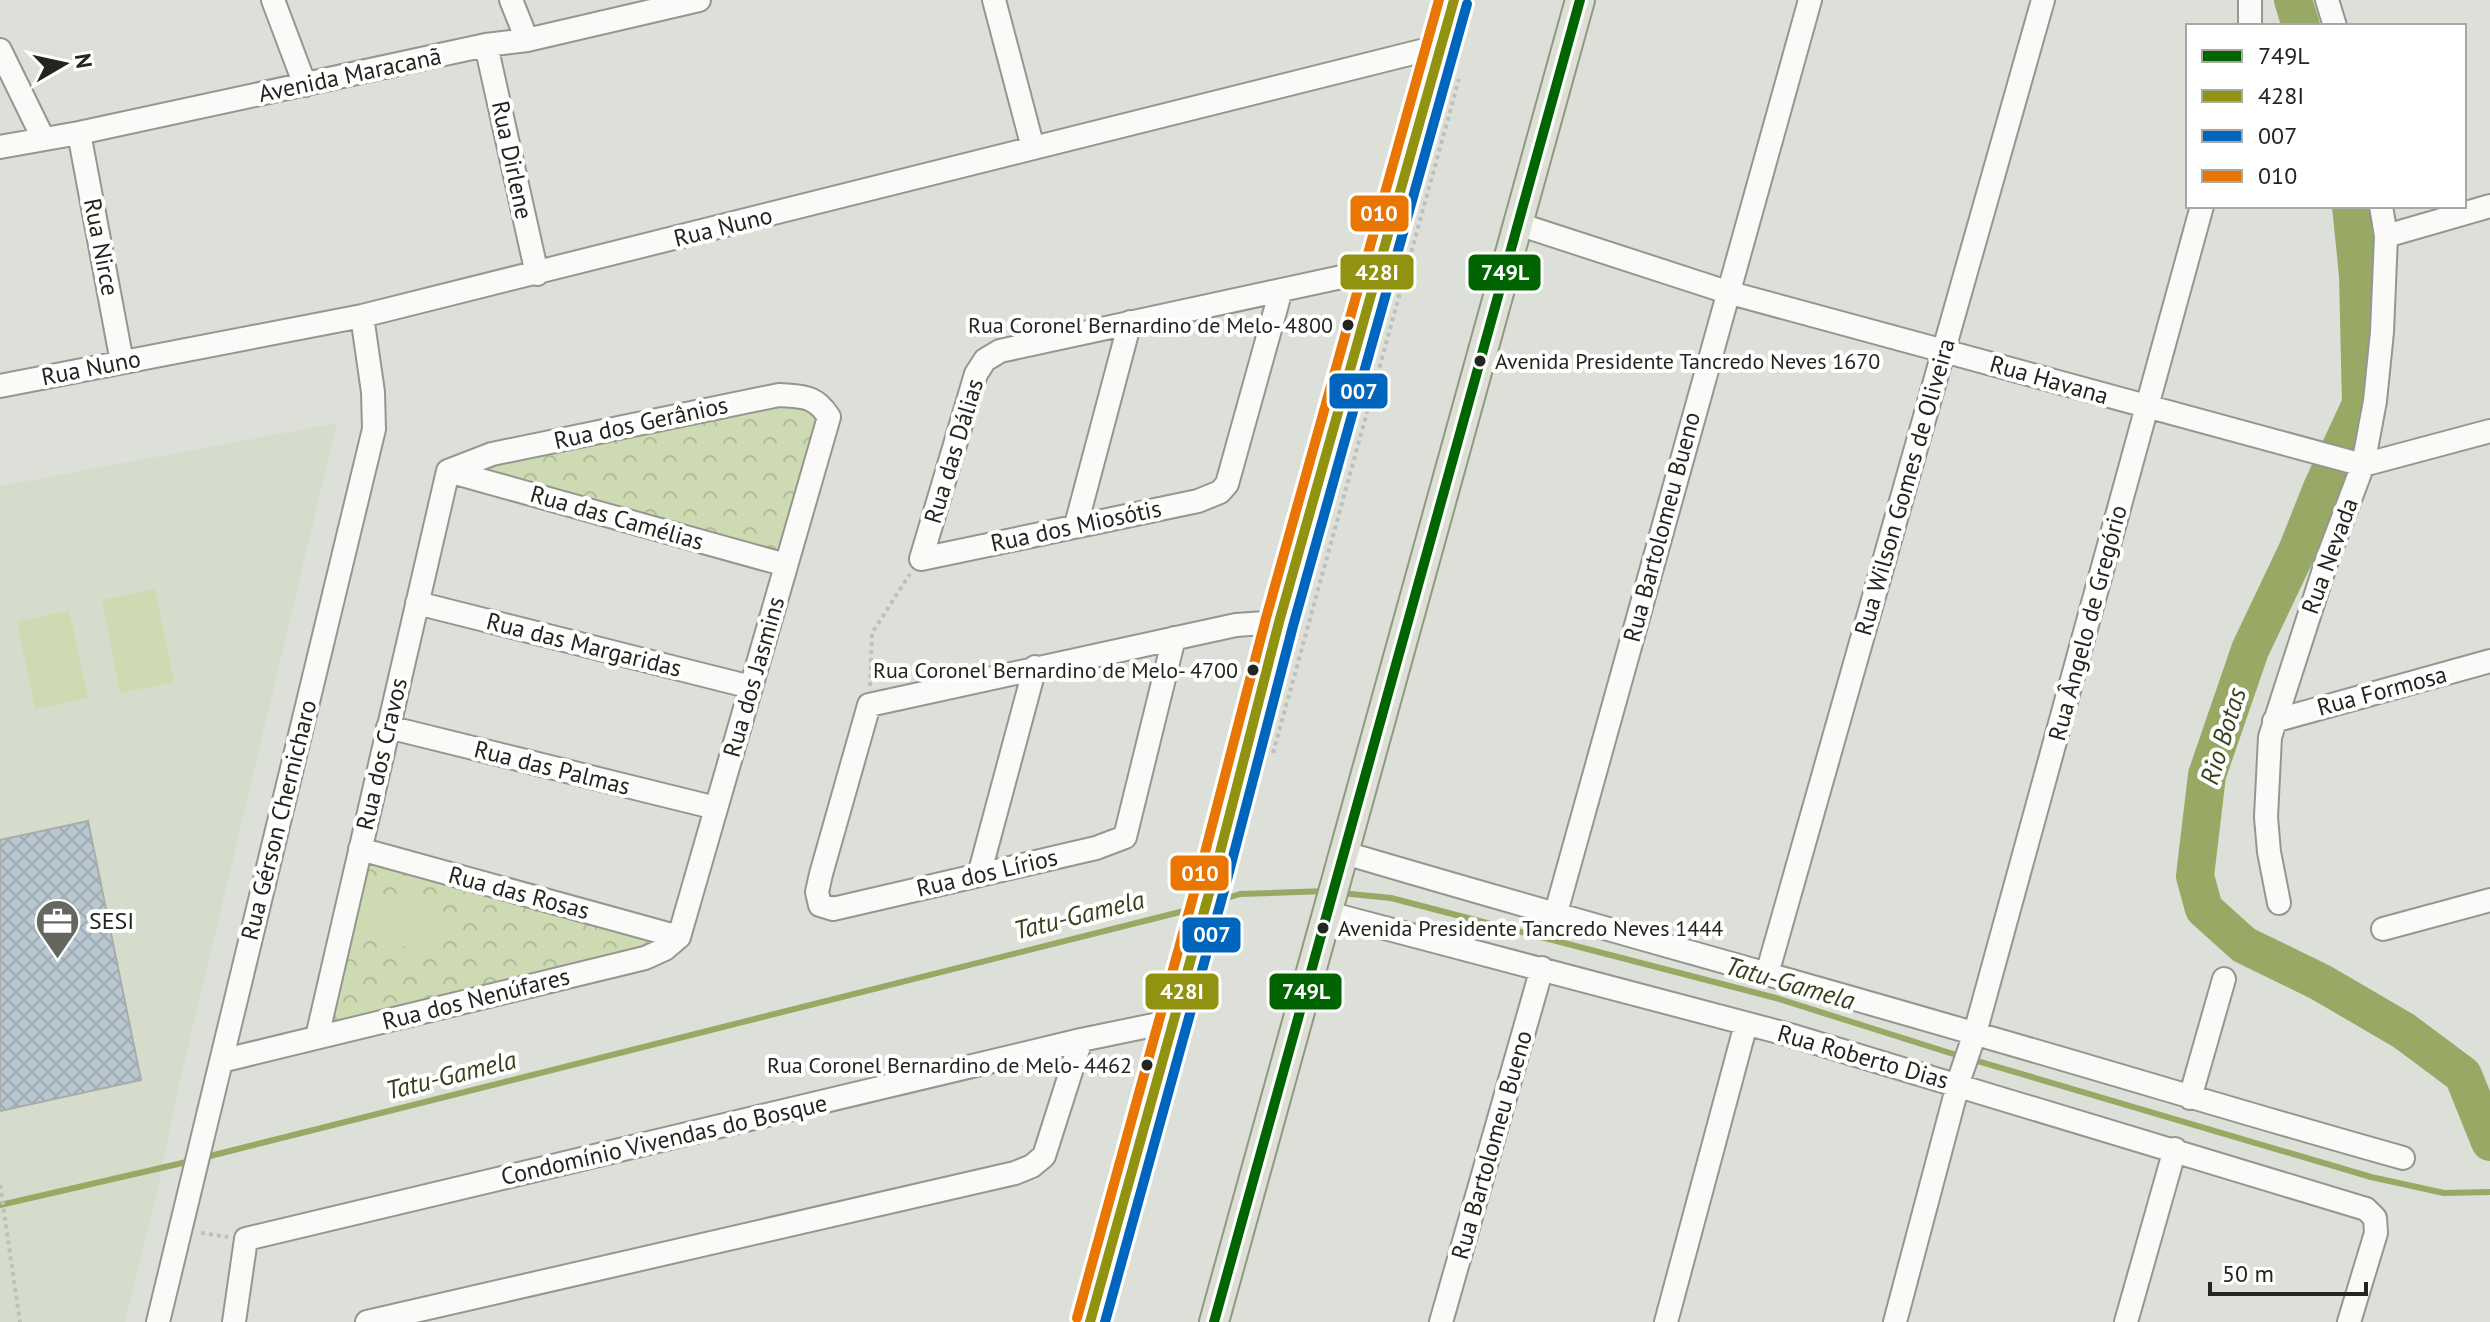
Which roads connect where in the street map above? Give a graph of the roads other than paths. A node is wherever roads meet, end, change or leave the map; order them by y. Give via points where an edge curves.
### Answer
1 (273, 0) edge
2 (511, 0) edge
3 (699, 0) edge
4 (994, 0) edge
5 (1454, 0) edge
6 (1580, 0) edge
7 (1810, 0) edge
8 (2043, 0) edge
9 (2250, 0) edge
10 (2327, 0) edge
11 (2250, 24) edge
12 (2334, 24) edge
13 (527, 40) junction
14 (486, 45) junction
15 (1441, 46) junction
16 (0, 50) edge
17 (305, 85) junction
18 (79, 133) junction
19 (43, 138) junction
20 (0, 147) edge
21 (1033, 148) junction
22 (2490, 206) edge
23 (2201, 208) edge
24 (2381, 208) edge
25 (1518, 224) junction
26 (2386, 236) junction
27 (1376, 270) junction
28 (537, 274) junction
29 (1281, 290) junction
30 (1727, 292) junction
31 (362, 316) junction
32 (1130, 322) junction
33 (1943, 349) junction
34 (122, 362) junction
35 (0, 386) edge
36 (2147, 408) junction
37 (829, 417) joint
38 (2490, 431) edge
39 (2359, 464) junction
40 (448, 471) junction
41 (1076, 525) junction
42 (921, 559) joint
43 (786, 565) junction
44 (417, 603) junction
45 (1279, 622) junction
46 (1174, 638) junction
47 (2490, 661) edge
48 (1035, 667) junction
49 (751, 687) junction
50 (2274, 721) junction
51 (388, 727) junction
52 (716, 808) junction
53 (360, 849) junction
54 (1344, 856) junction
55 (979, 875) junction
56 (2490, 900) edge
57 (2279, 903) dead end
58 (1329, 908) junction
59 (1555, 916) junction
60 (2383, 929) dead end
61 (679, 937) junction
62 (1542, 968) junction
63 (1767, 974) junction
64 (2224, 979) dead end
65 (1173, 1021) junction
66 (1746, 1024) junction
67 (1974, 1036) junction
68 (317, 1037) junction
69 (1081, 1040) junction
70 (221, 1061) junction
71 (1960, 1081) junction
72 (2190, 1098) junction
73 (2175, 1149) junction
74 (2403, 1158) dead end
75 (158, 1322) edge
76 (234, 1322) edge
77 (367, 1322) edge
78 (1090, 1322) edge
79 (1214, 1322) edge
80 (1441, 1322) edge
81 (1666, 1322) edge
82 (1895, 1322) edge
83 (2126, 1322) edge
84 (2349, 1322) edge

1 - 17 street
2 - 13 street
3 - 13 street, Avenida Maracanã
4 - 21 street
5 - 15 main road
6 - 25 main road
7 - 30 street, Rua Bartolomeu Bueno
8 - 33 street, Rua Wilson Gomes de Oliveira
9 - 11 street
10 - 12 street
13 - 14 street, Avenida Maracanã
14 - 17 street, Avenida Maracanã
14 - 28 street, Rua Dirlene
15 - 21 street, Rua Nuno
15 - 27 main road
16 - 19 street
17 - 18 street, Avenida Maracanã
18 - 19 street, Avenida Maracanã
18 - 34 street, Rua Nirce
19 - 20 street, Avenida Maracanã
21 - 28 street, Rua Nuno
22 - 26 street
23 - 36 street, Rua Ângelo de Gregório
24 - 26 street, Rua Nevada
25 - 30 street, Rua Havana
25 - 54 main road
26 - 39 street, Rua Nevada via 2375,401
27 - 29 street
27 - 45 main road
28 - 31 street, Rua Nuno
29 - 32 street
29 - 41 street, Rua dos Miosótis via 1227,484 1198,501
30 - 33 street, Rua Havana
30 - 59 street, Rua Bartolomeu Bueno
31 - 34 street, Rua Nuno
31 - 70 street, Rua Gérson Chernicharo via 374,429
32 - 41 street
32 - 42 street, Rua das Dálias via 1000,351 985,360 976,374
33 - 36 street, Rua Havana
33 - 63 street, Rua Wilson Gomes de Oliveira
34 - 35 street, Rua Nuno
36 - 39 street, Rua Havana
36 - 67 street, Rua Ângelo de Gregório
37 - 40 street, Rua dos Gerânios via 820,403 779,395 492,454
37 - 43 street, Rua dos Jasmins
38 - 39 street, Rua Havana
39 - 50 street, Rua Nevada
40 - 43 street, Rua das Camélias
40 - 44 street, Rua dos Cravos
41 - 42 street, Rua dos Miosótis
43 - 49 street, Rua dos Jasmins
44 - 49 street, Rua das Margaridas
44 - 51 street, Rua dos Cravos
45 - 46 street
45 - 65 main road
46 - 48 street
46 - 55 street, Rua dos Lírios via 1125,837
47 - 50 street, Rua Formosa
48 - 55 street
48 - 55 street, Rua dos Lírios via 869,705 817,892 820,905 833,909
49 - 52 street, Rua dos Jasmins
50 - 57 street, Rua Nevada via 2266,817
51 - 52 street, Rua das Palmas
51 - 53 street, Rua dos Cravos
52 - 61 street, Rua dos Jasmins
53 - 61 street, Rua das Rosas
53 - 68 street, Rua dos Cravos
54 - 58 main road
54 - 59 street
56 - 60 street
58 - 62 street, Rua Roberto Dias
58 - 79 main road
59 - 63 street
61 - 68 street, Rua dos Nenúfares via 645,958
62 - 66 street, Rua Roberto Dias
62 - 80 street, Rua Bartolomeu Bueno
63 - 67 street
64 - 72 street
65 - 69 street, Condomínio Vivendas do Bosque
65 - 78 main road
66 - 71 street, Rua Roberto Dias
66 - 81 street
67 - 71 street, Rua Ângelo de Gregório
67 - 72 street
68 - 70 street, Rua dos Nenúfares
69 - 76 street, Condomínio Vivendas do Bosque via 246,1239
69 - 77 street via 1044,1156 1015,1173
70 - 75 street, Rua Gérson Chernicharo
71 - 73 street, Rua Roberto Dias
71 - 82 street
72 - 74 street
73 - 83 street
73 - 84 street, Rua Roberto Dias via 2366,1209 2375,1218 2376,1233

